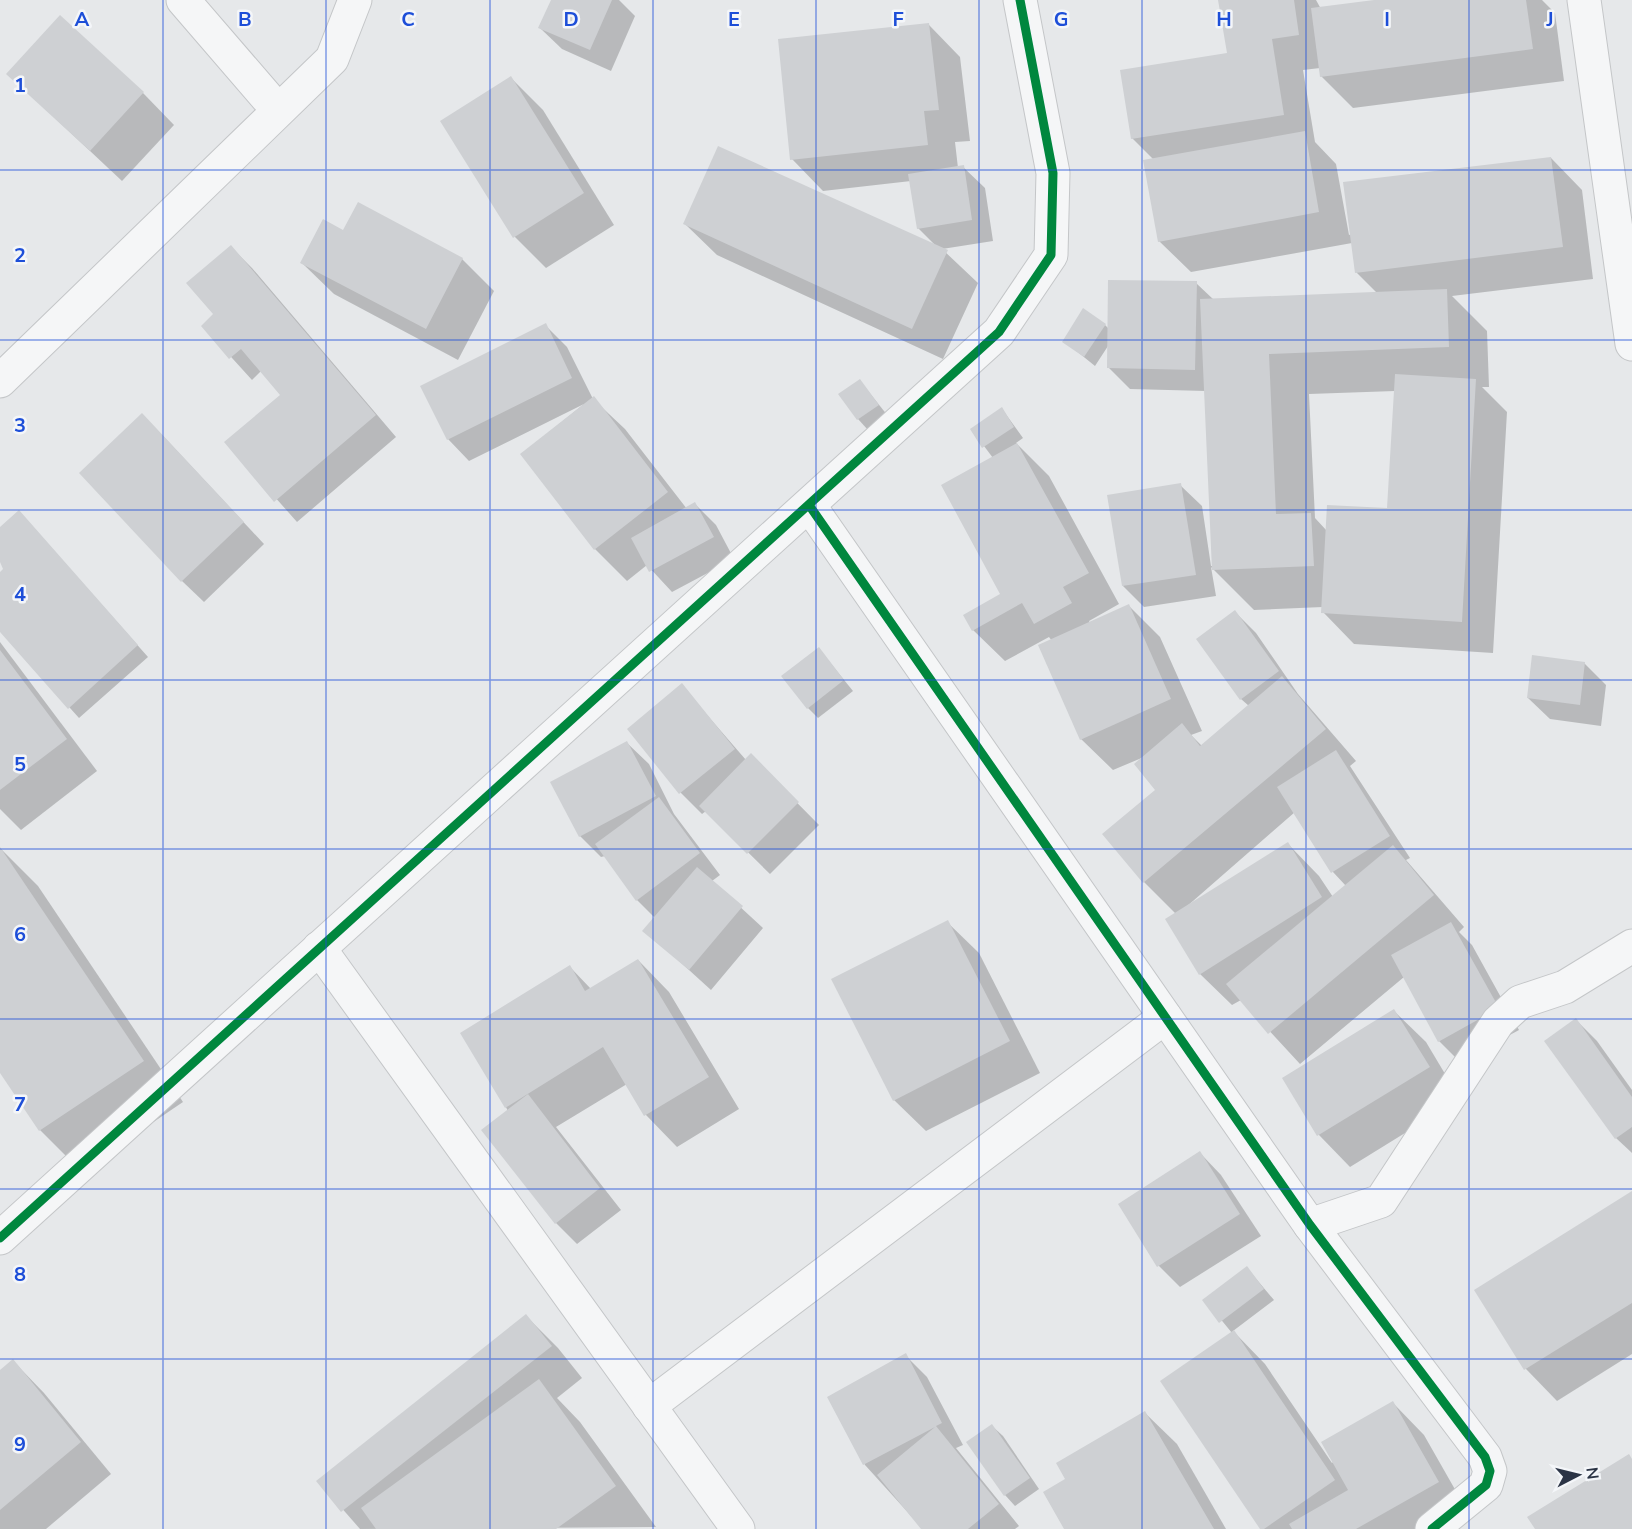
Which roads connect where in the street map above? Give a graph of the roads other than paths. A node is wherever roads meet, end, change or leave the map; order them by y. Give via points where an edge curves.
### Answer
1 (183, 0) edge
2 (356, 0) edge
3 (1020, 0) edge
4 (1584, 0) edge
5 (277, 109) junction
6 (1632, 344) edge
7 (3, 372) edge
8 (809, 505) junction
9 (1632, 946) edge
10 (320, 948) junction
11 (1166, 1017) junction
12 (1310, 1225) junction
13 (0, 1238) edge
14 (650, 1406) junction
15 (738, 1529) edge
16 (1432, 1529) edge

1 - 5 street
2 - 5 street via 332,59
3 - 8 street via 1053,173 1051,255 999,332
4 - 6 street
5 - 7 street
8 - 10 street
8 - 11 street
9 - 12 street via 1565,987 1520,1002 1498,1022 1380,1201
10 - 13 street
10 - 14 street
11 - 12 street
11 - 14 street
12 - 16 street via 1485,1457 1490,1471 1486,1485
14 - 15 street

